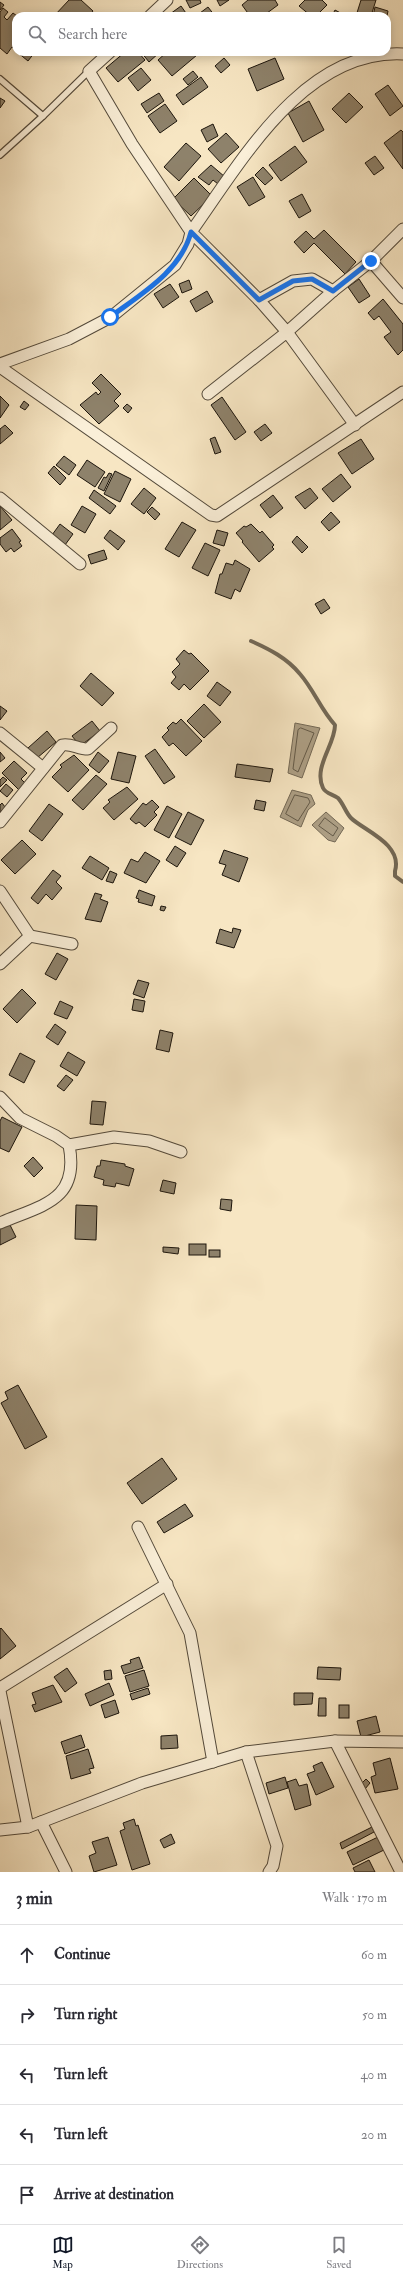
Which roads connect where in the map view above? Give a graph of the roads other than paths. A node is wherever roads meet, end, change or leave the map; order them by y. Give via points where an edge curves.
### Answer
1 (167, 0) edge
2 (154, 12) edge
3 (391, 54) edge
4 (403, 54) edge
5 (106, 56) edge
6 (382, 56) edge
7 (89, 71) junction
8 (0, 79) edge
9 (43, 116) junction
10 (0, 156) edge
11 (403, 230) edge
12 (191, 232) junction
13 (371, 261) junction
14 (333, 291) junction
15 (403, 298) edge
16 (259, 300) junction
17 (287, 332) junction
18 (0, 364) edge
19 (0, 367) edge
20 (403, 392) edge
21 (208, 394) dead end
22 (354, 425) junction
23 (0, 498) edge
24 (80, 564) dead end
25 (111, 728) dead end
26 (0, 733) edge
27 (43, 768) junction
28 (0, 822) edge
29 (0, 891) edge
30 (30, 936) junction
31 (72, 944) dead end
32 (0, 964) edge
33 (0, 1097) edge
34 (69, 1145) junction
35 (181, 1152) dead end
36 (0, 1223) edge
37 (138, 1527) dead end
38 (167, 1584) junction
39 (0, 1689) edge
40 (335, 1741) junction
41 (403, 1742) edge
42 (246, 1752) junction
43 (213, 1762) junction
44 (41, 1822) junction
45 (28, 1827) junction
46 (0, 1830) edge
47 (66, 1872) edge
48 (269, 1872) edge
49 (401, 1872) edge

1 - 2 street
3 - 4 street
5 - 7 street
6 - 12 street via 355,61 321,77 295,99 256,141
7 - 9 lane
7 - 12 street via 132,144
8 - 9 lane
9 - 10 lane
11 - 13 street
12 - 16 street
12 - 18 street via 188,244 175,265 110,317 69,339
13 - 14 street
13 - 15 street
14 - 16 street via 312,279 293,281
14 - 17 street
16 - 17 street
17 - 21 street
17 - 22 street
19 - 22 street via 211,515 218,516
20 - 22 street
23 - 24 street
25 - 27 street via 88,749 62,745
26 - 27 street
27 - 28 street
29 - 30 street
30 - 31 street
30 - 32 street
33 - 34 street via 20,1118
34 - 35 street via 114,1137 150,1140
34 - 36 street via 70,1176 64,1190 49,1202
37 - 38 street
38 - 39 street
38 - 43 street via 190,1633
39 - 45 street
40 - 41 street
40 - 42 street
40 - 49 street
42 - 43 street
42 - 48 street via 277,1846 275,1861
43 - 44 street via 142,1783
44 - 45 street
44 - 47 street
45 - 46 street

